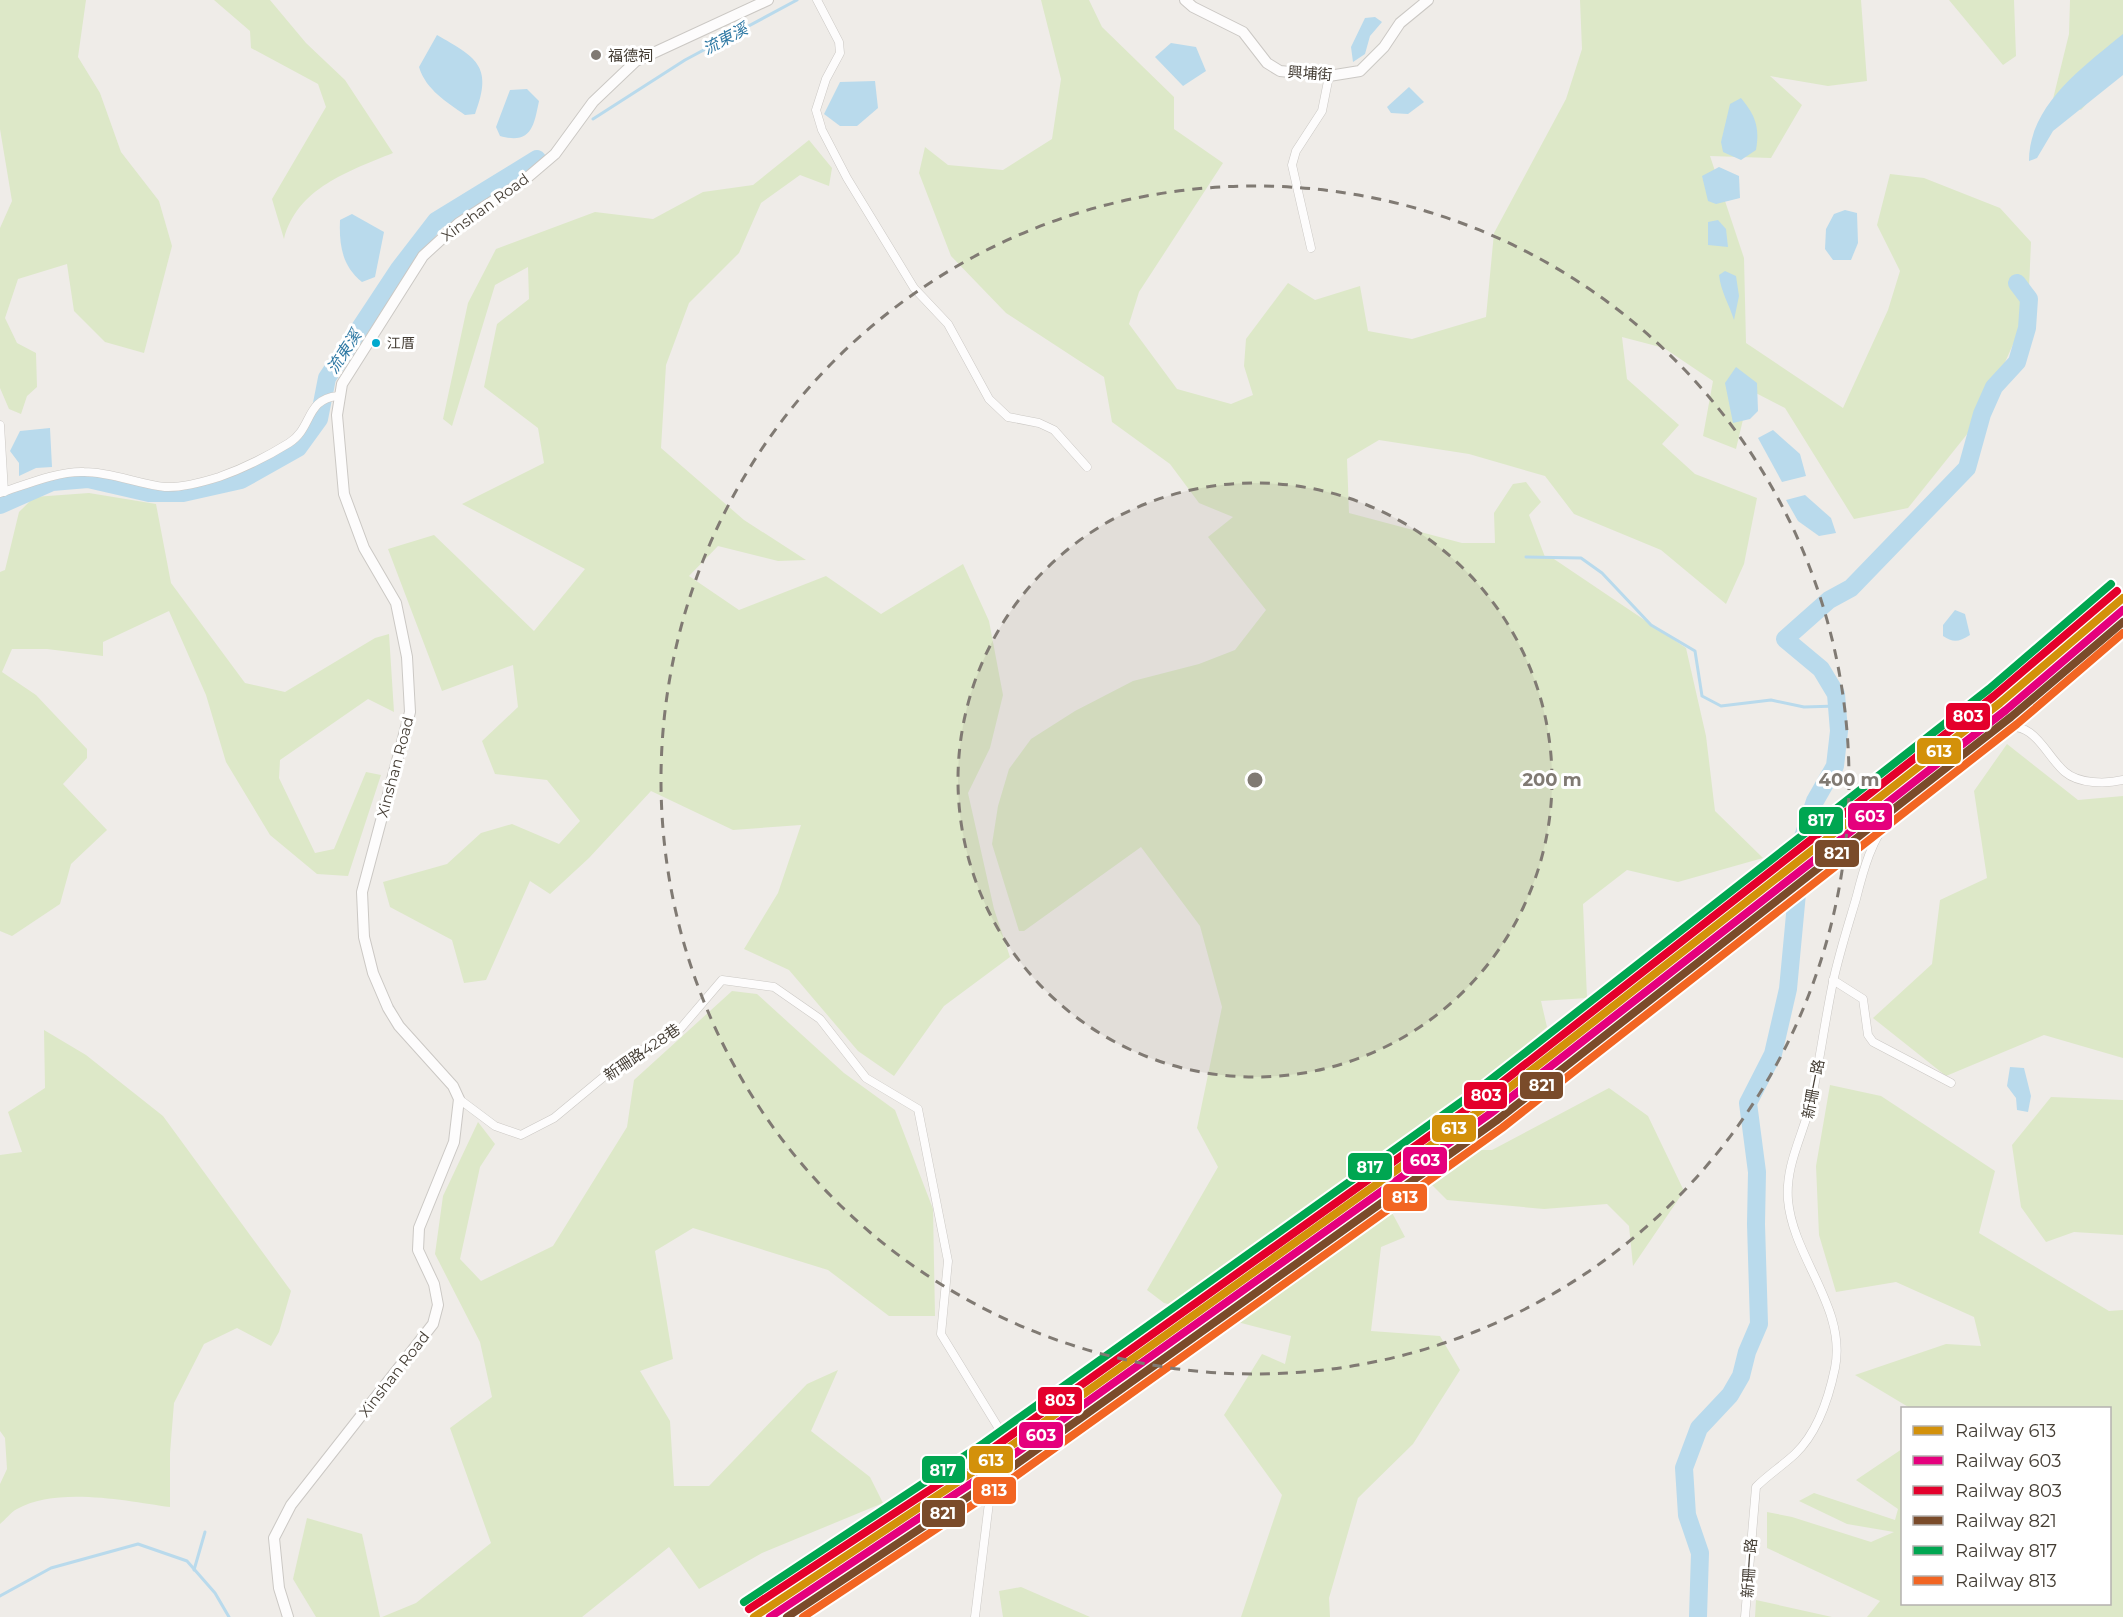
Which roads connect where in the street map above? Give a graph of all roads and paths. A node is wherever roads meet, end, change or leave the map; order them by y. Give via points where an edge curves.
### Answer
1 (768, 0) edge
2 (1185, 0) edge
3 (1428, 0) edge
4 (818, 2) edge
5 (1329, 76) junction
6 (1311, 248) dead end
7 (334, 396) junction
8 (0, 425) edge
9 (1087, 467) dead end
10 (2, 493) edge
11 (2123, 780) edge
12 (1833, 980) junction
13 (1951, 1083) dead end
14 (459, 1099) junction
15 (994, 1444) tunnel mouth
16 (992, 1478) tunnel mouth
17 (288, 1617) edge
18 (975, 1617) edge
19 (1745, 1617) edge

1 - 7 street, Xinshan Road via 636,61 593,102 555,154 521,183 459,223 423,256
2 - 5 street, 興埔街 via 1243,32 1267,63 1280,71
3 - 5 street, 興埔街 via 1400,23 1384,47 1360,71
4 - 9 street via 840,42 840,53 816,110 847,178 914,288 948,324 989,399 1008,417 1054,430
5 - 6 street via 1322,111 1296,152 1293,165
7 - 10 street via 312,407 304,428 288,443 216,478 164,487 83,472
7 - 14 street, Xinshan Road via 344,494 364,548 396,603 407,657 410,712 362,892 364,937 388,1008 399,1026 453,1086
8 - 10 street
11 - 12 street, 新珊一路 via 2089,782 2066,773 2040,739 2015,726 2000,728 1971,756 1891,816 1863,873
12 - 13 street via 1863,999 1868,1035 1873,1042
12 - 19 street, 新珊一路 via 1805,1128 1787,1178 1788,1203 1796,1231 1836,1329 1835,1368 1824,1410 1806,1440 1797,1453 1756,1487
14 - 15 street, 新珊路428巷 via 495,1126 521,1135 554,1118 624,1060 681,1028 722,980 774,987 820,1019 866,1078 918,1108 948,1262 940,1334 998,1427
14 - 17 street, Xinshan Road via 454,1142 418,1228 418,1250 434,1284 438,1305 433,1324 291,1504 274,1538 279,1588
16 - 18 street

